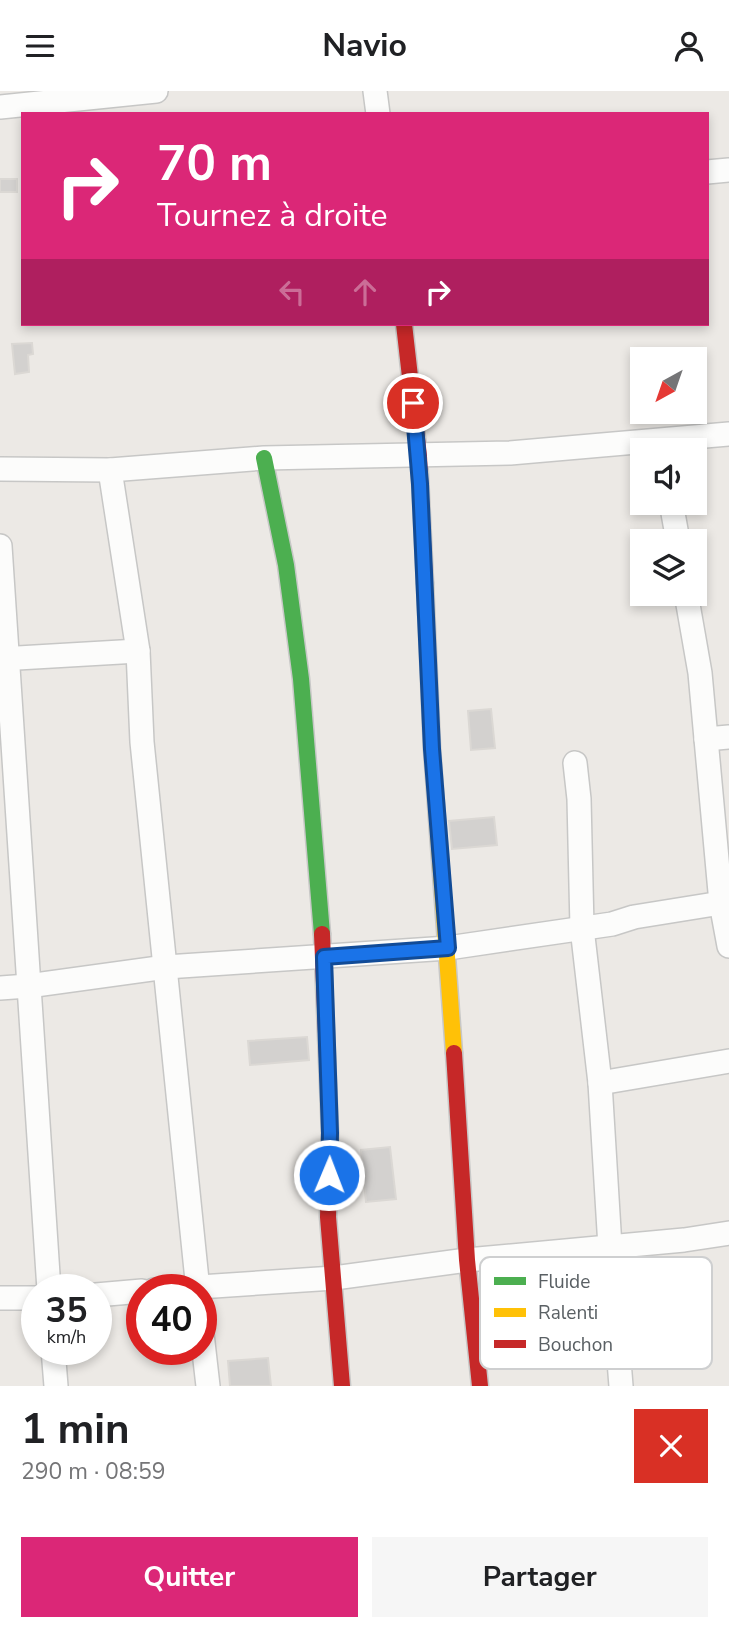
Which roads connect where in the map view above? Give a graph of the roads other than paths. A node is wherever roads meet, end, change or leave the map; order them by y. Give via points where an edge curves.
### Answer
1 (156, 91) edge
2 (375, 91) edge
3 (0, 107) edge
4 (378, 112) edge
5 (729, 170) edge
6 (709, 172) edge
7 (404, 326) edge
8 (729, 434) edge
9 (704, 438) edge
10 (630, 447) edge
11 (419, 456) junction
12 (264, 458) junction
13 (0, 469) edge
14 (110, 470) junction
15 (0, 546) edge
16 (688, 606) edge
17 (138, 651) junction
18 (4, 659) edge
19 (729, 737) edge
20 (706, 739) junction
21 (575, 763) dead end
22 (721, 903) junction
23 (582, 928) junction
24 (729, 946) edge
25 (448, 948) junction
26 (324, 957) junction
27 (166, 967) junction
28 (28, 986) junction
29 (0, 988) edge
30 (729, 1061) edge
31 (600, 1083) junction
32 (729, 1233) edge
33 (610, 1247) junction
34 (500, 1257) edge
35 (611, 1257) edge
36 (480, 1259) edge
37 (467, 1260) junction
38 (48, 1274) edge
39 (196, 1274) edge
40 (334, 1278) junction
41 (217, 1287) edge
42 (21, 1298) edge
43 (0, 1299) edge
44 (54, 1365) edge
45 (206, 1365) edge
46 (56, 1386) edge
47 (208, 1386) edge
48 (342, 1386) edge
49 (480, 1386) edge

1 - 3 street
2 - 4 street
5 - 6 street
7 - 11 street
8 - 9 street
10 - 11 street
11 - 12 street
11 - 25 street via 432,749
12 - 14 street
12 - 26 street via 286,565 301,679
13 - 14 street
14 - 17 street
15 - 18 street
16 - 20 street
17 - 18 street
17 - 27 street via 142,742
18 - 28 street
19 - 20 street
20 - 22 street
21 - 23 street
22 - 23 street
22 - 24 street
23 - 25 street
23 - 31 street
25 - 26 street
25 - 37 street
26 - 27 street
26 - 40 street via 328,1217
27 - 28 street
27 - 39 street
28 - 29 street
28 - 38 street
30 - 31 street
31 - 33 street
32 - 33 street
33 - 34 street
33 - 35 street
36 - 37 street
37 - 40 street
37 - 49 street
40 - 41 street
40 - 48 street
42 - 43 street
44 - 46 street
45 - 47 street

